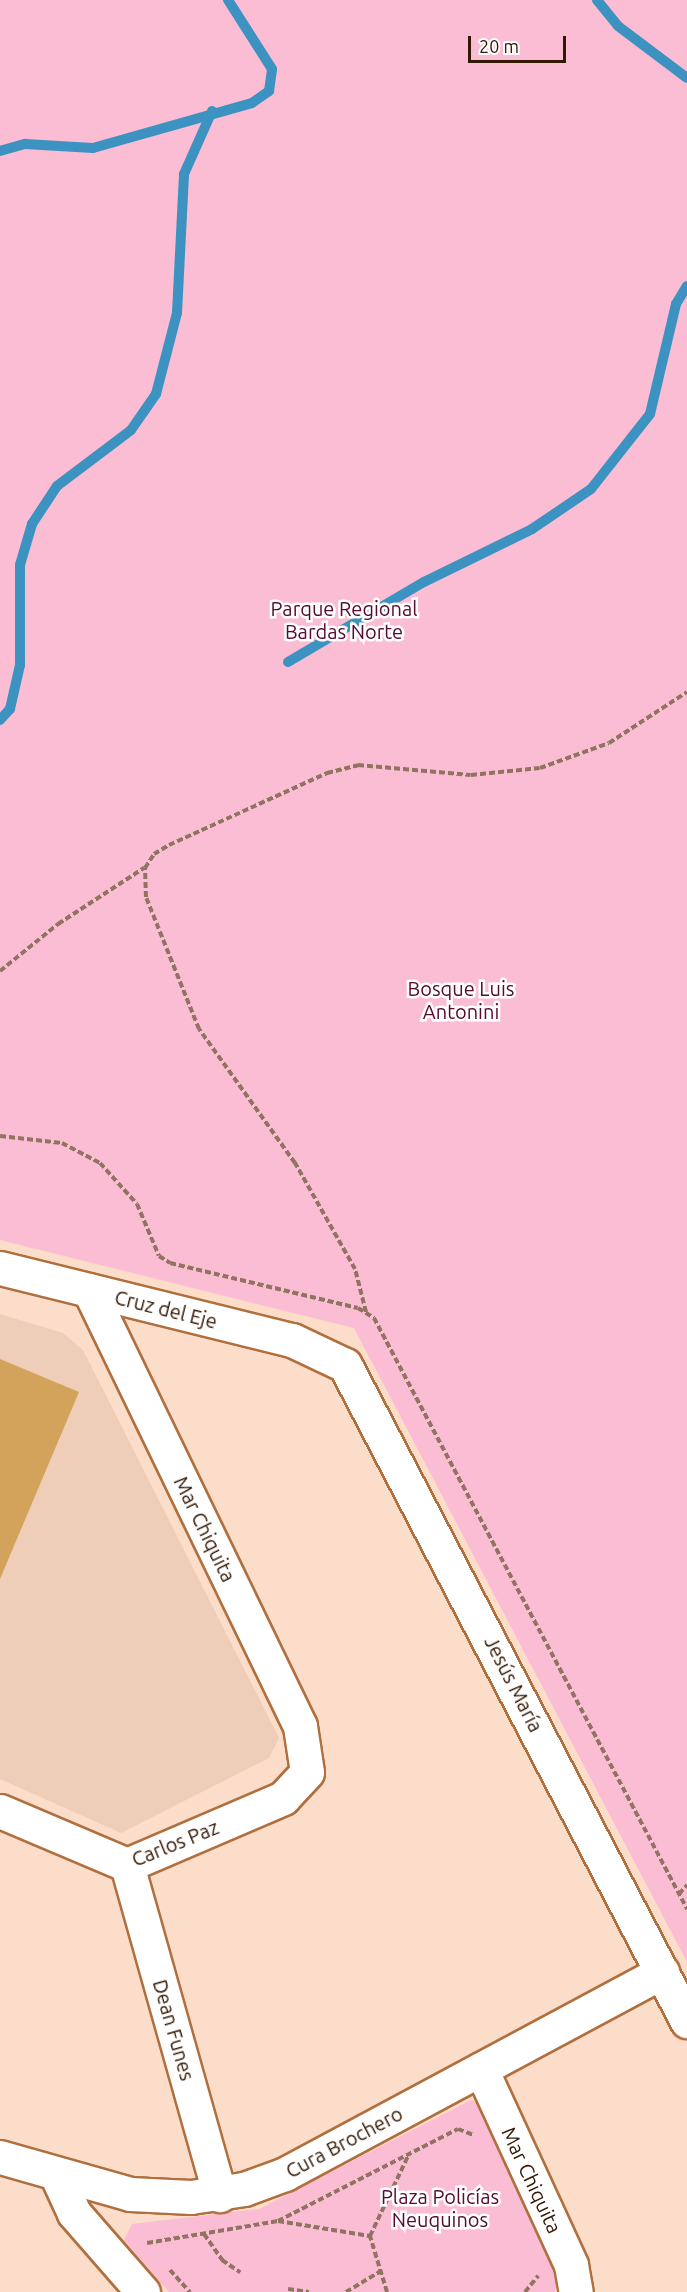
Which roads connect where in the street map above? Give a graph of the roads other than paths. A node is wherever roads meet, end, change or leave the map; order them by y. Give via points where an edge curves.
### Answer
1 (0, 1268) edge
2 (89, 1290) junction
3 (332, 1354) joint
4 (307, 1772) joint
5 (0, 1811) edge
6 (127, 1864) junction
7 (662, 1972) junction
8 (687, 2021) edge
9 (481, 2069) junction
10 (0, 2157) edge
11 (56, 2174) junction
12 (220, 2195) junction
13 (143, 2292) edge
14 (576, 2292) edge

1 - 2 street, Cruz del Eje
2 - 3 street, Cruz del Eje
2 - 4 street, Mar Chiquita via 300,1726
3 - 7 street, Jesús María via 364,1392
4 - 6 street, Carlos Paz via 283,1798
5 - 6 street, Carlos Paz
6 - 12 street, Dean Funes
7 - 8 street, Jesús María
7 - 9 street, Cura Brochero
9 - 12 street, Cura Brochero via 285,2174
9 - 14 street, Mar Chiquita via 571,2265
10 - 11 street, Cura Brochero
11 - 12 street, Cura Brochero via 130,2194
11 - 13 street via 74,2212

